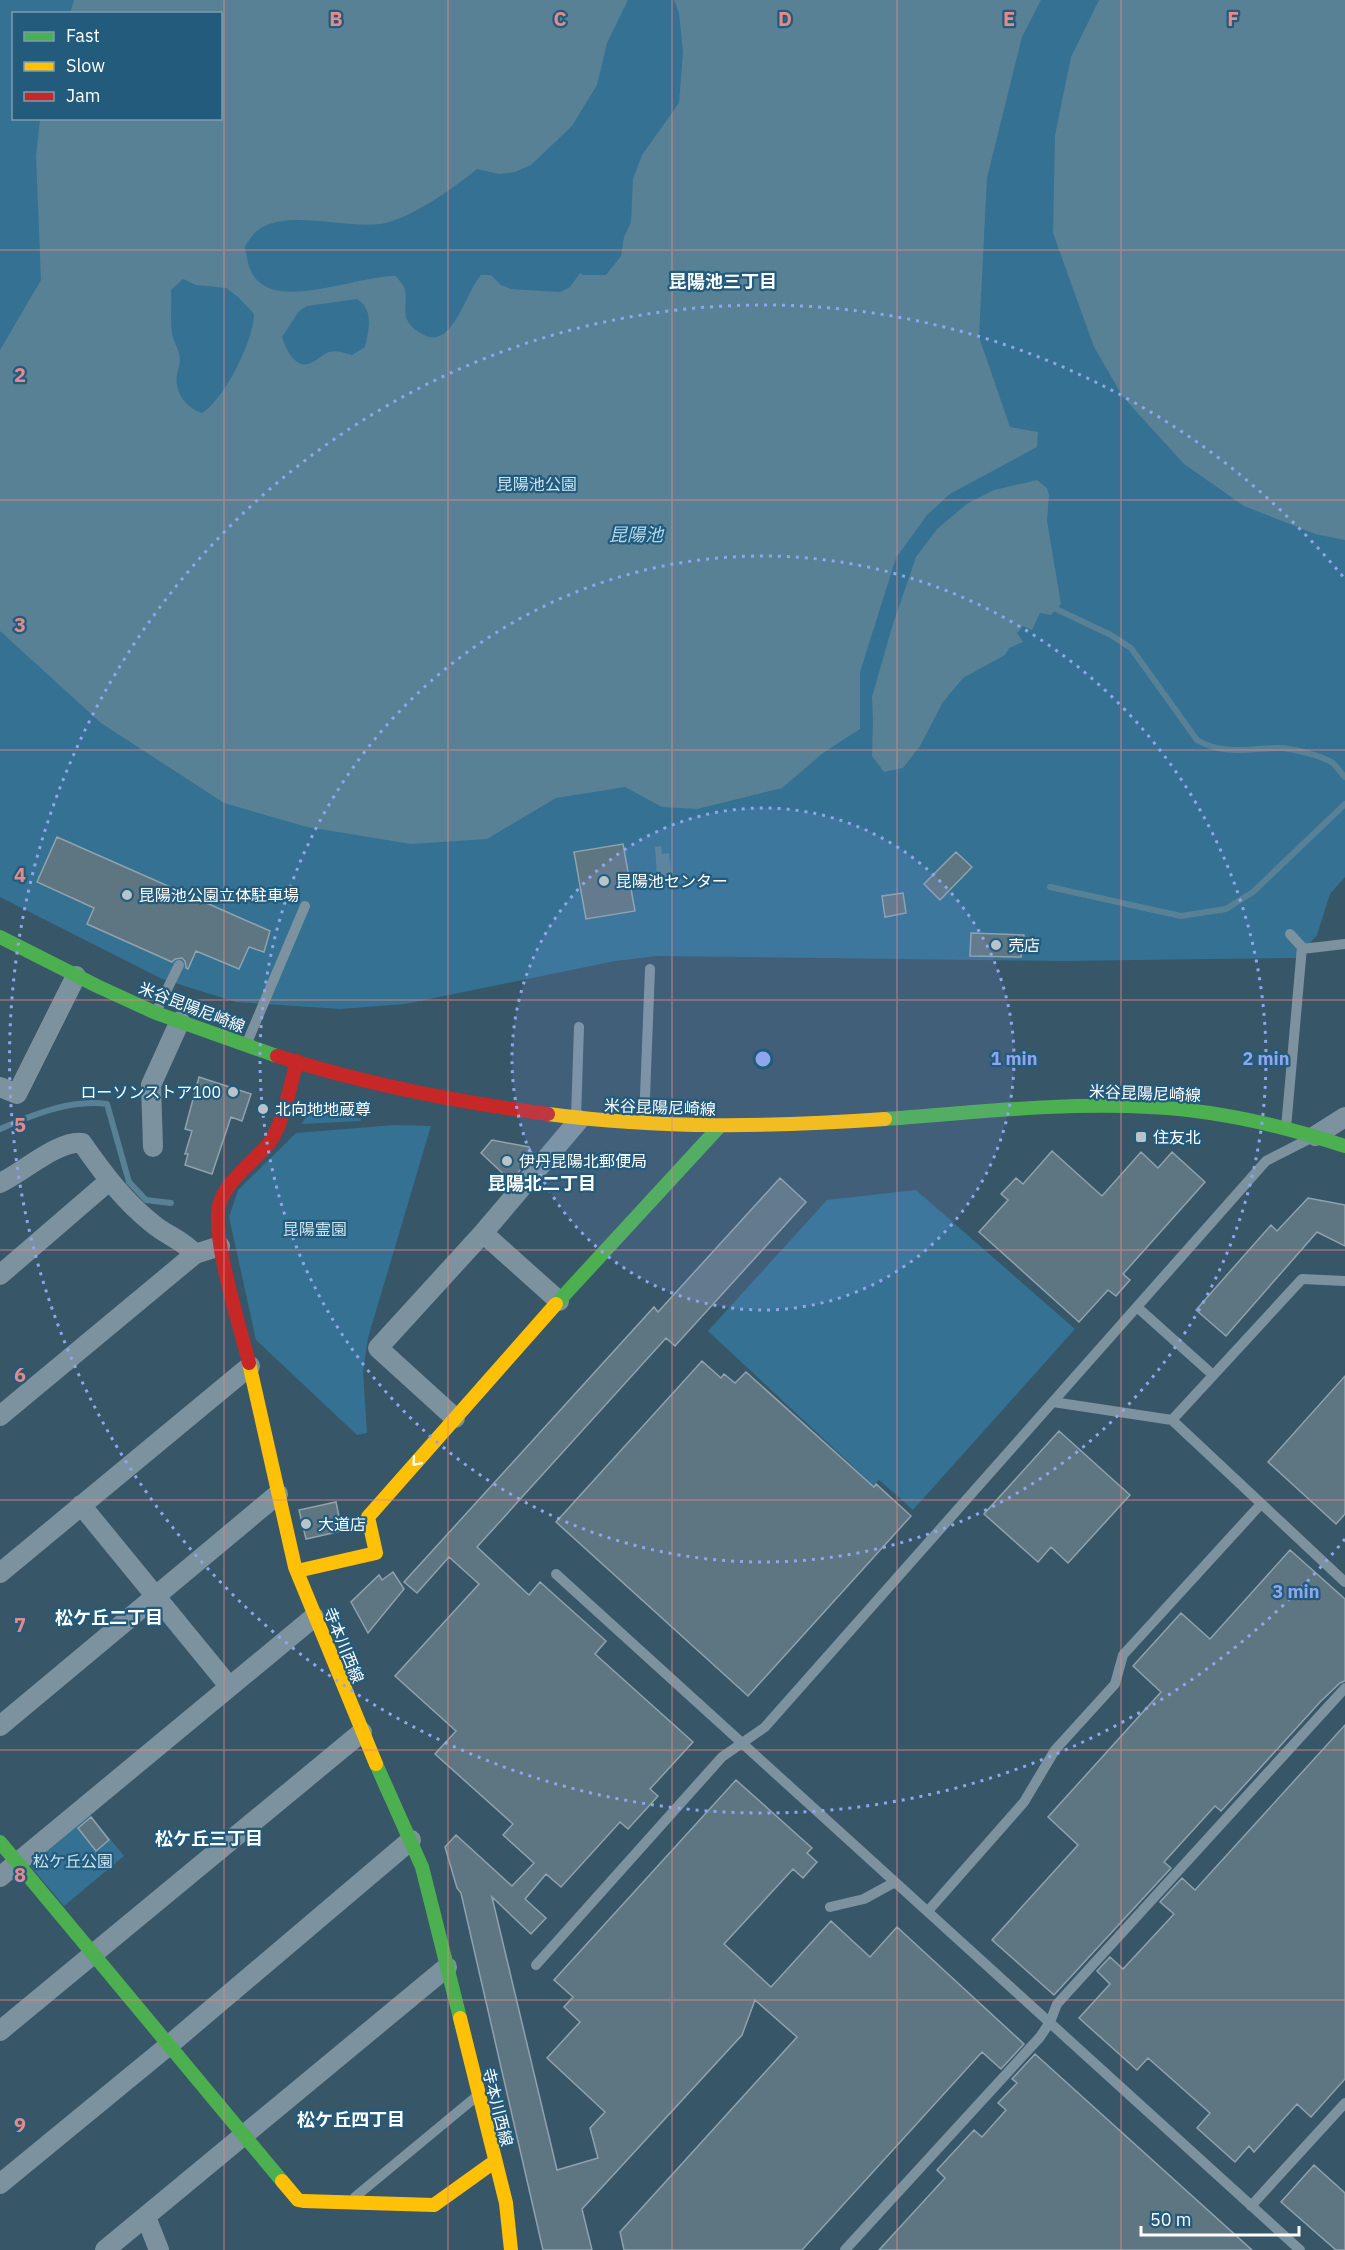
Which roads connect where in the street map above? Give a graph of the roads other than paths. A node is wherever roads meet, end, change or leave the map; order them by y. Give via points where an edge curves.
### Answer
1 (305, 906) dead end
2 (1290, 934) dead end
3 (0, 937) edge
4 (1345, 945) edge
5 (1302, 949) junction
6 (179, 965) dead end
7 (650, 969) dead end
8 (76, 976) junction
9 (156, 1013) junction
10 (180, 1021) junction
11 (579, 1027) dead end
12 (246, 1046) junction
13 (297, 1061) junction
14 (0, 1087) edge
15 (1345, 1117) edge
16 (577, 1120) junction
17 (644, 1124) junction
18 (720, 1126) junction
19 (1286, 1128) junction
20 (1315, 1136) junction
21 (1345, 1146) edge
22 (153, 1147) dead end
23 (109, 1181) junction
24 (0, 1183) edge
25 (483, 1233) junction
26 (220, 1246) junction
27 (195, 1254) junction
28 (0, 1275) edge
29 (1345, 1281) edge
30 (559, 1301) junction
31 (1137, 1307) junction
32 (250, 1366) junction
33 (1213, 1375) junction
34 (1053, 1402) junction
35 (0, 1416) edge
36 (455, 1418) junction
37 (1172, 1420) junction
38 (278, 1494) junction
39 (1261, 1504) junction
40 (81, 1505) junction
41 (297, 1571) junction
42 (0, 1573) edge
43 (556, 1574) dead end
44 (1345, 1582) edge
45 (156, 1596) junction
46 (314, 1617) junction
47 (229, 1686) junction
48 (1345, 1688) edge
49 (0, 1726) edge
50 (362, 1732) junction
51 (743, 1743) junction
52 (411, 1840) junction
53 (0, 1842) edge
54 (17, 1863) junction
55 (0, 1877) edge
56 (895, 1882) junction
57 (830, 1907) dead end
58 (928, 1911) junction
59 (92, 1954) junction
60 (536, 1965) dead end
61 (447, 1967) junction
62 (1050, 2022) junction
63 (0, 2031) edge
64 (168, 2046) junction
65 (478, 2096) junction
66 (1345, 2103) edge
67 (243, 2136) junction
68 (494, 2162) junction
69 (0, 2184) edge
70 (350, 2202) junction
71 (1251, 2206) junction
72 (146, 2217) junction
73 (105, 2250) edge
74 (159, 2250) edge
75 (511, 2250) edge
76 (845, 2250) edge
77 (1300, 2250) edge

1 - 12 lane
2 - 5 lane
3 - 8 main road, 米谷昆陽尼崎線
4 - 5 lane
5 - 19 lane
6 - 9 lane
7 - 17 lane
8 - 9 main road, 米谷昆陽尼崎線
8 - 14 street via 17,1094
9 - 10 main road, 米谷昆陽尼崎線
10 - 12 main road, 米谷昆陽尼崎線
10 - 22 street via 142,1105
11 - 16 lane
12 - 13 main road, 米谷昆陽尼崎線
13 - 16 main road, 米谷昆陽尼崎線 via 405,1089
13 - 26 main road, 寺本川西線 via 277,1130 220,1201
15 - 20 street
16 - 17 main road, 米谷昆陽尼崎線
16 - 25 street
17 - 18 main road, 米谷昆陽尼崎線
18 - 19 main road, 米谷昆陽尼崎線 via 1117,1106 1212,1112
18 - 30 main road
19 - 20 main road, 米谷昆陽尼崎線
20 - 21 main road, 米谷昆陽尼崎線
20 - 31 lane via 1266,1161
23 - 24 street via 82,1143 76,1142 49,1153
23 - 27 street via 155,1227 186,1244
23 - 28 street
25 - 30 street
25 - 36 street via 378,1348
26 - 27 street
26 - 32 main road, 寺本川西線
27 - 35 street
29 - 33 lane via 1302,1280
30 - 36 main road
31 - 33 lane
31 - 34 lane
32 - 38 main road, 寺本川西線
32 - 40 street
33 - 37 lane
34 - 37 lane
34 - 51 lane via 765,1727
36 -> 41 main road via 368,1517 378,1553
37 - 39 lane
38 - 41 main road, 寺本川西線
38 - 45 street
39 - 44 lane
39 - 58 lane via 1123,1655 1115,1684 1055,1750 1024,1803
40 - 42 street
40 - 45 street
41 - 46 main road, 寺本川西線
43 - 51 lane
45 - 47 street
45 - 49 street
46 - 47 street
46 - 50 main road, 寺本川西線
47 - 54 street
48 - 62 lane via 1057,2004
50 - 52 main road, 寺本川西線
50 - 59 street
51 - 56 lane
51 - 60 lane via 722,1757
52 - 61 main road, 寺本川西線
52 - 64 street
53 - 54 main road
54 - 55 street
54 - 59 main road
56 - 57 lane via 864,1899
56 - 58 lane
58 - 62 lane
59 - 63 street
59 - 64 main road
61 - 65 main road, 寺本川西線
61 - 67 street
62 - 71 lane
62 - 76 lane
64 - 67 main road
64 - 69 street
65 - 68 main road, 寺本川西線
65 - 70 lane
66 - 71 lane
67 - 70 main road via 298,2200
67 - 72 street
68 - 70 main road via 434,2205
68 - 75 main road, 寺本川西線 via 506,2203
71 - 77 lane
72 - 73 street
72 - 74 street

